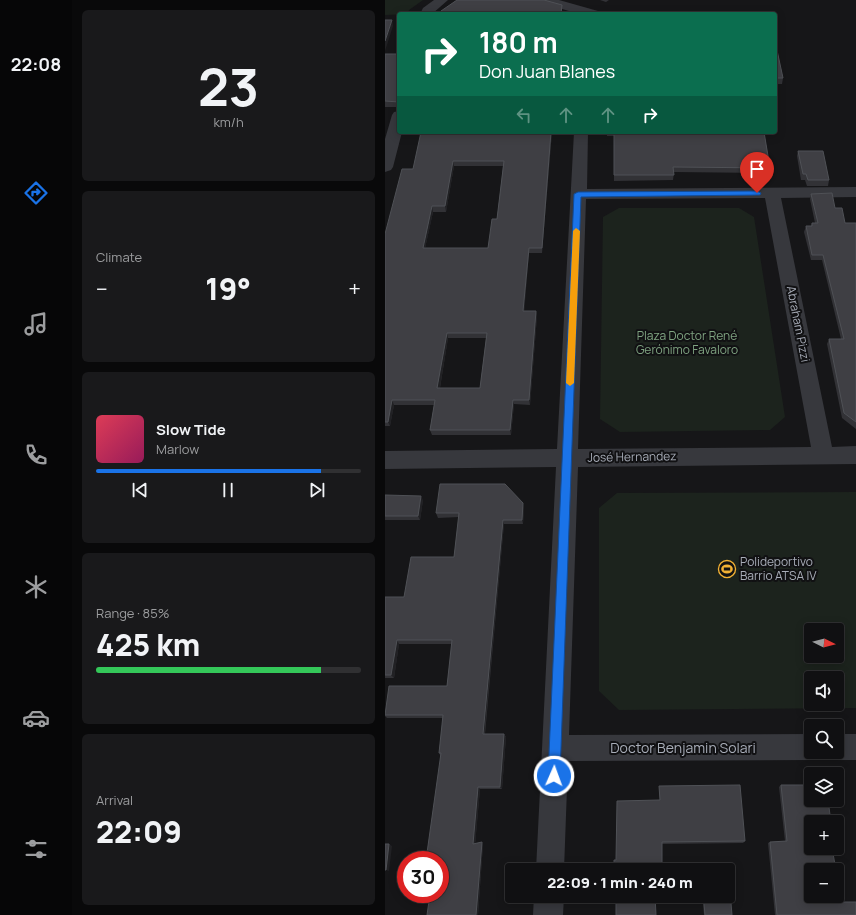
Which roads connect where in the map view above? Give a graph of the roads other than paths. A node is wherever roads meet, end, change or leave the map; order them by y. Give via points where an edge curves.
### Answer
1 (443, 0) edge
2 (546, 0) edge
3 (427, 12) edge
4 (586, 12) edge
5 (397, 122) edge
6 (581, 134) edge
7 (385, 167) edge
8 (856, 192) edge
9 (772, 193) junction
10 (578, 194) junction
11 (823, 455) junction
12 (856, 455) edge
13 (567, 458) junction
14 (385, 460) edge
15 (804, 747) edge
16 (844, 747) edge
17 (856, 747) edge
18 (555, 748) junction
19 (550, 863) edge
20 (549, 903) edge
21 (548, 915) edge

1 - 3 street
2 - 4 street
5 - 7 street
6 - 10 street
8 - 9 street
9 - 10 street
9 - 11 street, Abraham Pizzi
10 - 13 street
11 - 12 street, José Hernandez
11 - 13 street, José Hernandez
13 - 14 street, José Hernandez
13 - 18 street
15 - 18 street, Doctor Benjamin Solari
16 - 17 street
18 - 19 street
20 - 21 street

